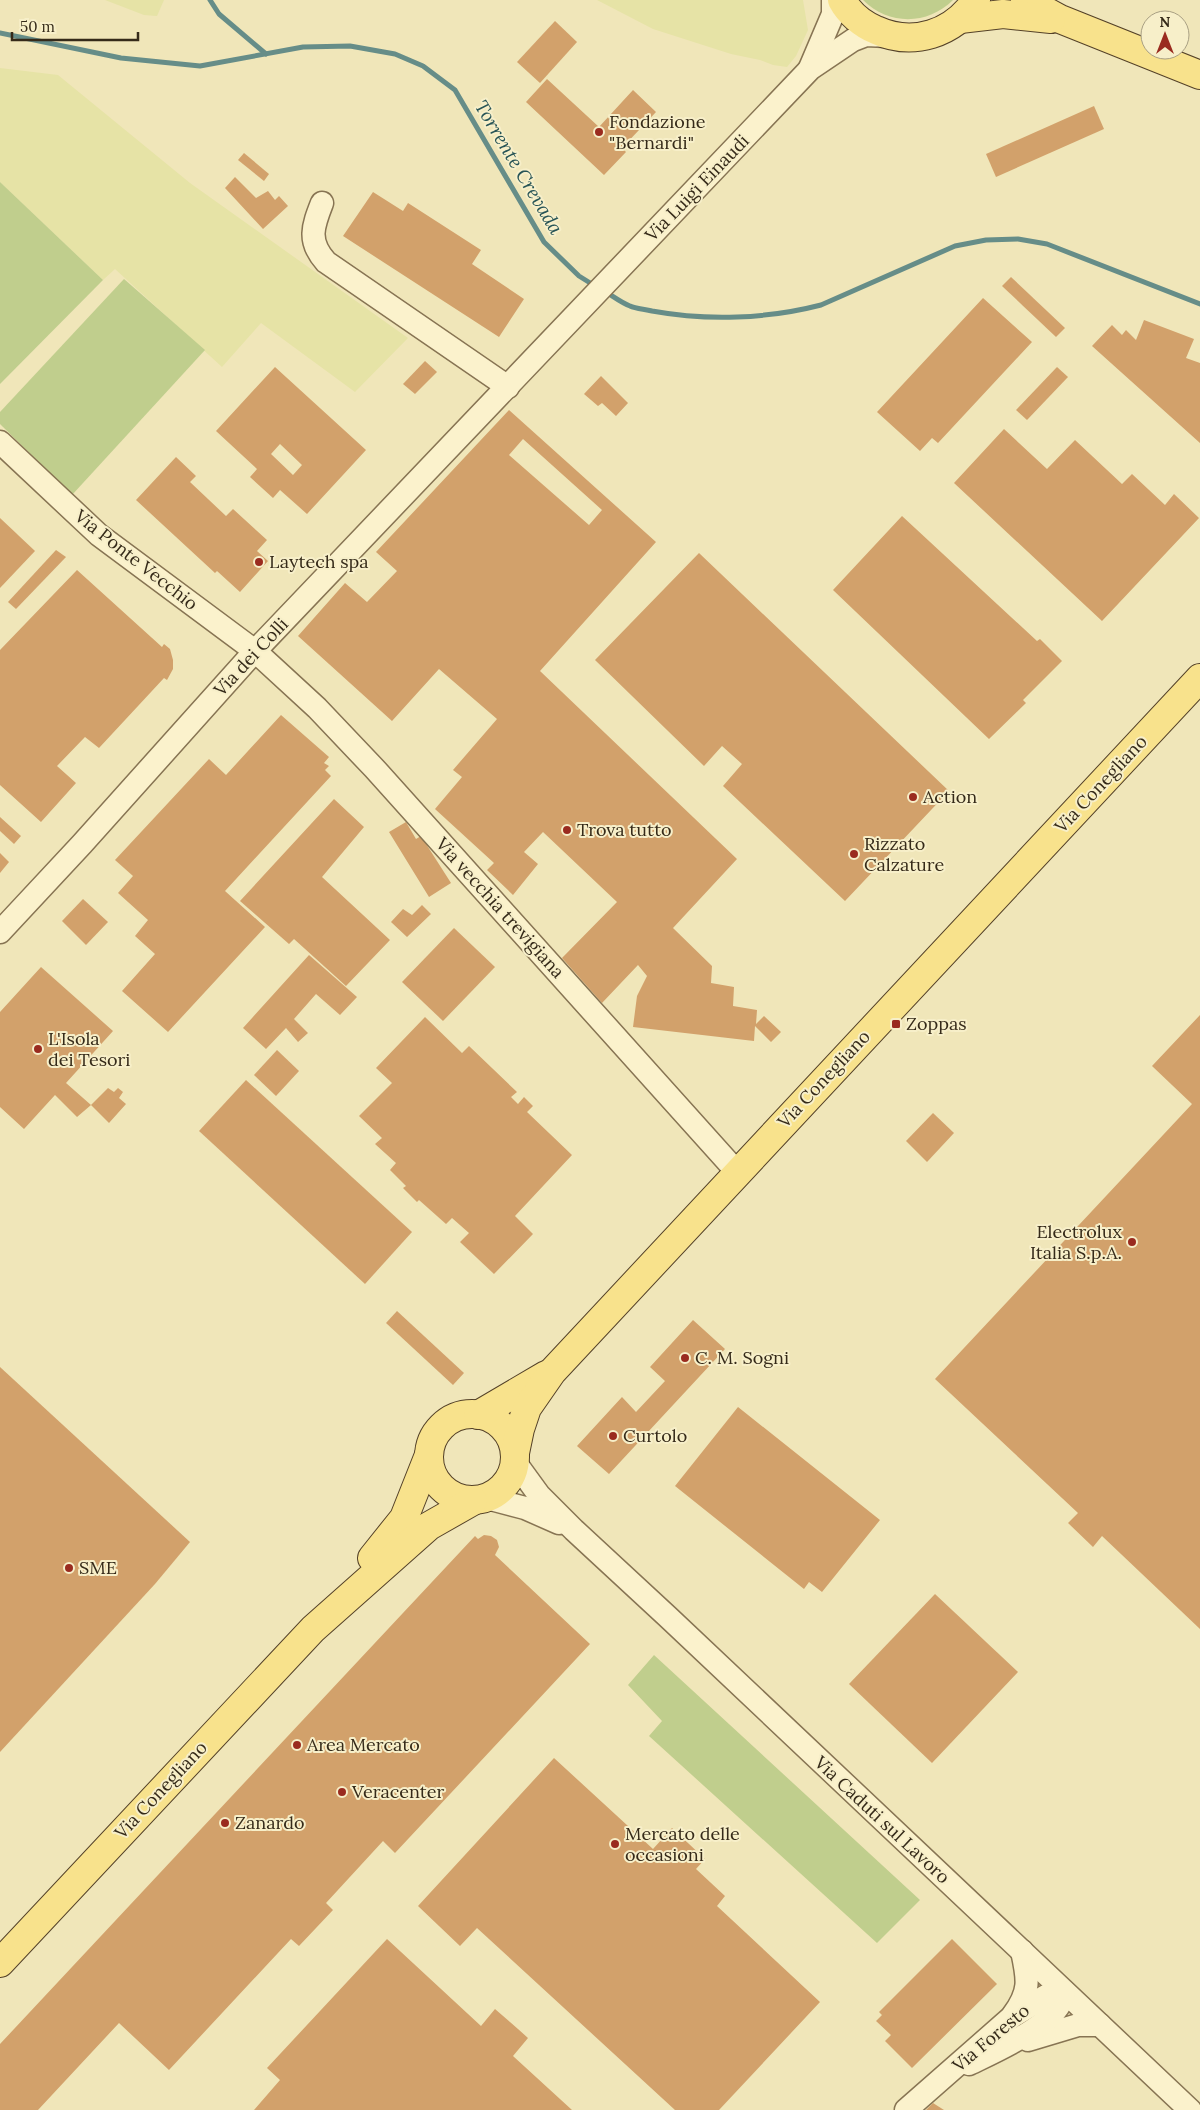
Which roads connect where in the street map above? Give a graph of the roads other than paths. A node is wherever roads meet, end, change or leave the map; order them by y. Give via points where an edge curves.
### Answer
1 (834, 0) edge
2 (842, 0) edge
3 (1025, 0) edge
4 (968, 9) edge
5 (1060, 19) junction
6 (888, 36) junction
7 (810, 69) junction
8 (1200, 74) edge
9 (322, 203) dead end
10 (584, 307) joint
11 (508, 388) junction
12 (0, 442) edge
13 (255, 651) junction
14 (1200, 678) edge
15 (0, 932) edge
16 (737, 1172) junction
17 (552, 1372) junction
18 (478, 1415) junction
19 (429, 1455) junction
20 (515, 1457) junction
21 (480, 1500) junction
22 (574, 1530) junction
23 (323, 1618) junction
24 (34, 1927) junction
25 (0, 1949) edge
26 (1022, 1951) junction
27 (0, 1963) edge
28 (1064, 1992) junction
29 (1013, 2016) junction
30 (1100, 2025) junction
31 (1001, 2048) junction
32 (946, 2076) junction
33 (906, 2110) edge
34 (1190, 2110) edge

1 - 7 street, Via Luigi Einaudi via 833,14
2 - 6 main road via 865,25
3 - 5 main road
4 - 5 main road
4 - 6 main road via 945,30 908,38
5 - 8 main road
6 - 7 street, Via Luigi Einaudi via 866,35 853,40
7 - 10 street, Via Luigi Einaudi
9 - 11 street via 312,230 315,245 326,262
10 - 11 street, Via dei Colli
11 - 13 street, Via dei Colli via 432,463
12 - 13 street, Via Ponte Vecchio via 99,535
13 - 15 street, Via dei Colli
13 - 16 street, Via vecchia trevigiana via 317,708 374,768
14 - 16 main road, Via Conegliano
16 - 17 main road, Via Conegliano
17 - 18 main road, Via Conegliano
17 - 20 main road, Via Conegliano via 527,1408
18 - 19 main road via 463,1415 450,1420 435,1435
18 - 20 main road via 503,1427 511,1439
19 - 21 main road via 430,1469 446,1492 459,1499
19 - 23 main road, Via Conegliano via 404,1518
20 - 21 main road via 512,1474 506,1484
20 - 22 street, Via Caduti sul Lavoro via 539,1495
21 - 22 street, Via Caduti sul Lavoro via 525,1508
21 - 23 main road, Via Conegliano via 429,1526
22 - 26 street, Via Caduti sul Lavoro
23 - 24 main road, Via Conegliano
24 - 25 street
24 - 27 main road, Via Conegliano
26 - 28 street, Via Caduti sul Lavoro
26 - 29 street via 1027,1984 1022,2003
28 - 29 street, Via Foresto via 1046,1996
28 - 30 street, Via Caduti sul Lavoro
28 - 31 street, Via Foresto via 1063,2000 1048,2019
29 - 32 street, Via Foresto
30 - 31 street via 1078,2025
30 - 34 street, Via Caduti sul Lavoro
31 - 32 street, Via Foresto
32 - 33 street, Via Foresto

